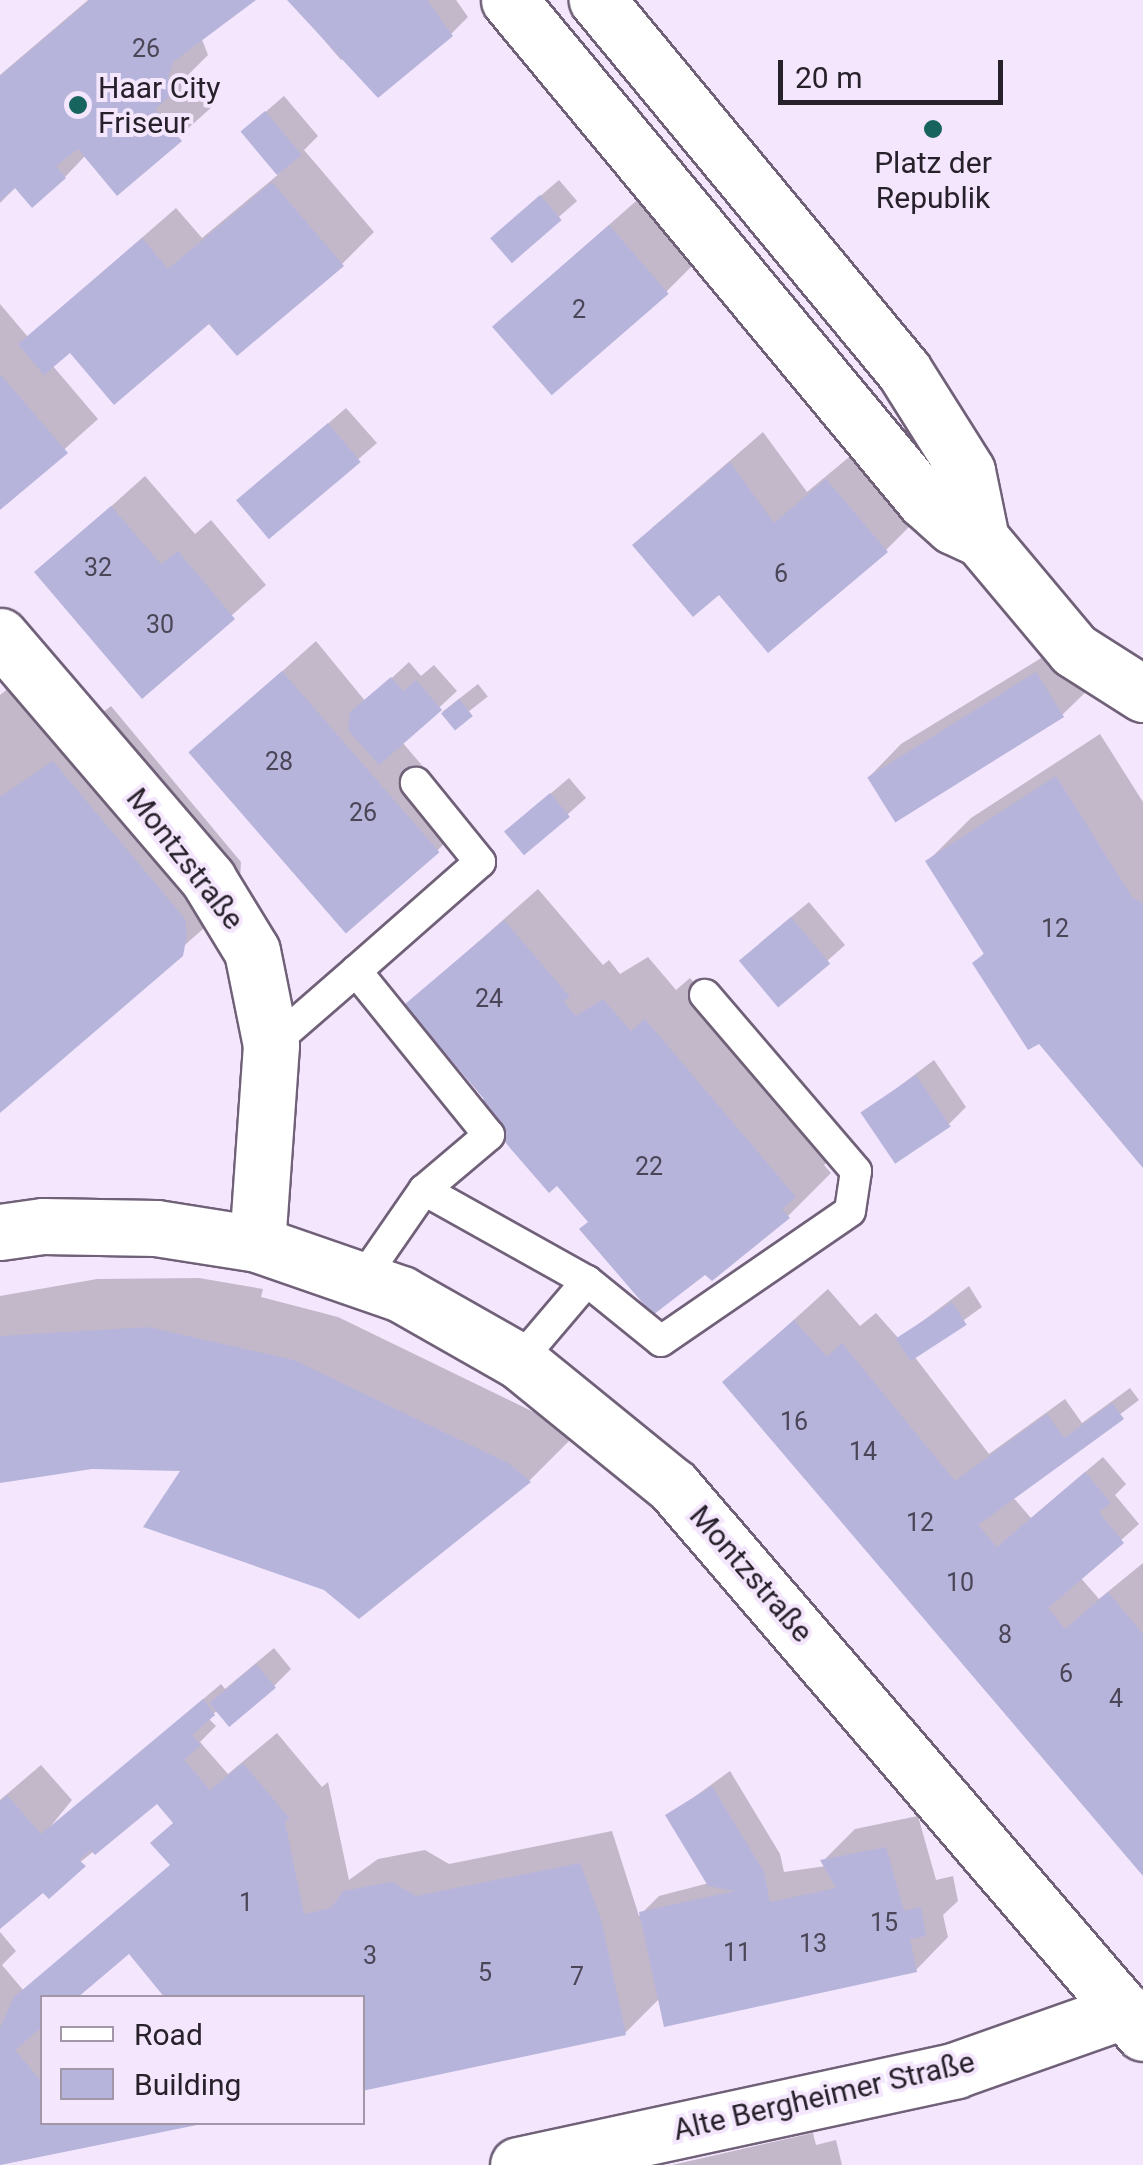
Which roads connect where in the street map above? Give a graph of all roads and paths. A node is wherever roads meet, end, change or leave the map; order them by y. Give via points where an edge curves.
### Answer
1 (509, 0) edge
2 (598, 0) edge
3 (982, 539) junction
4 (0, 636) edge
5 (1143, 694) edge
6 (416, 783) dead end
7 (356, 970) junction
8 (705, 995) dead end
9 (271, 1045) junction
10 (424, 1190) junction
11 (0, 1232) edge
12 (258, 1244) junction
13 (363, 1278) junction
14 (588, 1282) junction
15 (519, 1361) junction
16 (1134, 2022) edge
17 (518, 2165) edge

1 - 3 street via 924,500 952,526
2 - 3 street via 904,372 967,471
3 - 5 street via 1074,650
4 - 9 street, Montzstraße via 225,902 260,978
6 - 7 lane via 480,862
7 - 9 lane
7 - 10 lane via 490,1135
8 - 14 lane via 856,1171 850,1211 661,1341
9 - 12 street, Montzstraße
10 - 13 lane
10 - 14 lane
11 - 12 street, Montzstraße via 156,1228
12 - 13 street, Montzstraße
13 - 15 street, Montzstraße
14 - 15 lane
15 - 16 street, Montzstraße via 674,1486
16 - 17 street, Alte Bergheimer Straße via 956,2070

